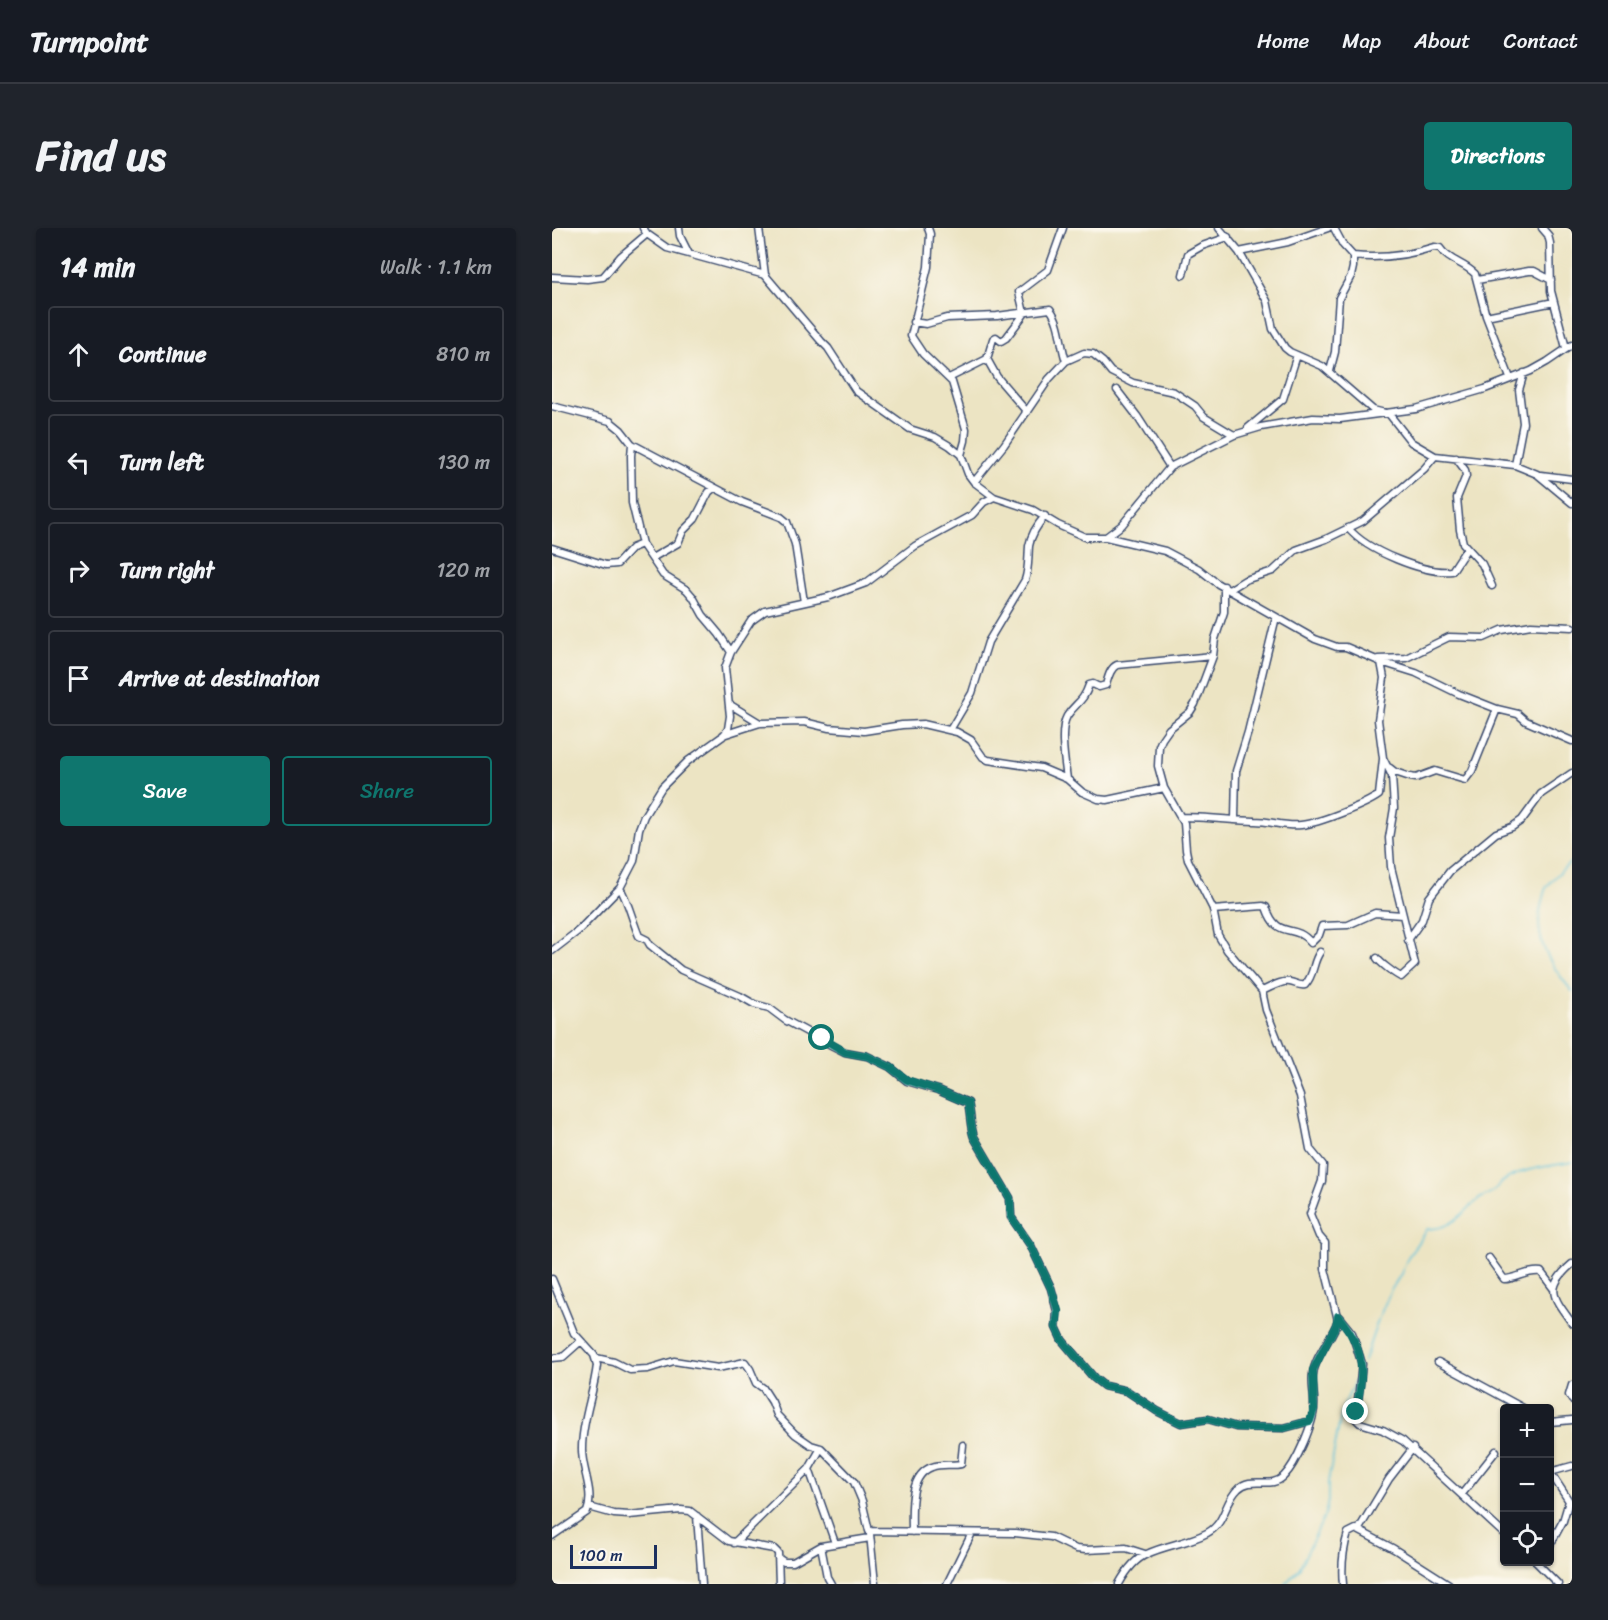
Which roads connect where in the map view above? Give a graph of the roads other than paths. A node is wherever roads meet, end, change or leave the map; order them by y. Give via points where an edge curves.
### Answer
1 (679, 228) edge
2 (766, 228) edge
3 (928, 228) edge
4 (1063, 228) edge
5 (1219, 228) edge
6 (1328, 228) edge
7 (1334, 228) edge
8 (1542, 228) edge
9 (645, 231) edge
10 (759, 232) edge
11 (1549, 232) edge
12 (1228, 237) junction
13 (1239, 252) junction
14 (689, 254) junction
15 (1353, 256) junction
16 (765, 275) junction
17 (1183, 275) dead end
18 (552, 277) edge
19 (1477, 280) junction
20 (1551, 280) junction
21 (1554, 302) junction
22 (1025, 313) junction
23 (1486, 316) junction
24 (913, 322) junction
25 (1569, 346) edge
26 (1296, 355) junction
27 (987, 359) junction
28 (1066, 361) junction
29 (1330, 371) junction
30 (1524, 373) junction
31 (949, 378) junction
32 (1510, 378) junction
33 (1117, 390) dead end
34 (552, 406) edge
35 (1027, 412) junction
36 (1389, 414) junction
37 (1246, 430) junction
38 (1234, 435) junction
39 (632, 444) junction
40 (961, 455) junction
41 (1435, 456) junction
42 (1456, 458) junction
43 (1515, 465) junction
44 (1170, 467) junction
45 (1540, 476) junction
46 (1572, 479) edge
47 (974, 482) junction
48 (714, 488) junction
49 (994, 497) junction
50 (1572, 503) edge
51 (1045, 516) junction
52 (1348, 528) junction
53 (1106, 537) junction
54 (642, 544) junction
55 (552, 548) edge
56 (1467, 548) junction
57 (652, 558) junction
58 (1492, 586) dead end
59 (1226, 588) junction
60 (804, 602) junction
61 (1276, 616) junction
62 (1572, 627) edge
63 (731, 652) junction
64 (1213, 656) junction
65 (1374, 658) junction
66 (1381, 662) junction
67 (729, 704) junction
68 (1497, 709) junction
69 (760, 723) junction
70 (950, 730) junction
71 (723, 736) junction
72 (1572, 741) edge
73 (1383, 758) junction
74 (1389, 767) junction
75 (1572, 773) edge
76 (1067, 779) junction
77 (1164, 788) junction
78 (1180, 817) junction
79 (1235, 819) junction
80 (620, 888) junction
81 (1213, 910) junction
82 (1402, 915) junction
83 (1408, 940) junction
84 (552, 951) edge
85 (1320, 952) dead end
86 (1377, 958) dead end
87 (1262, 991) junction
88 (1489, 1258) dead end
89 (1572, 1264) edge
90 (552, 1279) edge
91 (1553, 1288) junction
92 (1338, 1316) junction
93 (1572, 1323) edge
94 (581, 1341) junction
95 (552, 1358) edge
96 (596, 1358) junction
97 (1438, 1362) dead end
98 (1572, 1385) edge
99 (1572, 1400) edge
100 (1516, 1404) edge
101 (1572, 1420) edge
102 (1310, 1421) junction
103 (1554, 1422) edge
104 (963, 1445) dead end
105 (821, 1448) junction
106 (1413, 1448) junction
107 (1496, 1451) dead end
108 (1572, 1466) edge
109 (809, 1469) junction
110 (1554, 1471) edge
111 (1554, 1478) edge
112 (1462, 1494) junction
113 (589, 1507) junction
114 (697, 1516) junction
115 (1359, 1529) junction
116 (1500, 1529) edge
117 (912, 1532) junction
118 (972, 1533) junction
119 (870, 1534) junction
120 (552, 1536) edge
121 (1554, 1538) edge
122 (734, 1543) junction
123 (835, 1543) junction
124 (821, 1546) junction
125 (1145, 1554) junction
126 (778, 1558) junction
127 (1544, 1566) edge
128 (702, 1584) edge
129 (779, 1584) edge
130 (831, 1584) edge
131 (875, 1584) edge
132 (946, 1584) edge
133 (1119, 1584) edge
134 (1343, 1584) edge
135 (1449, 1584) edge
136 (1558, 1584) edge

1 - 14 street
2 - 10 street
3 - 24 street via 928,267
4 - 22 street via 1047,270 1019,292
5 - 12 street
6 - 13 street via 1288,242
7 - 15 street
8 - 11 street
9 - 14 street via 667,248
9 - 18 street via 603,277
10 - 16 street
11 - 20 street
12 - 13 street
12 - 17 street via 1188,254
13 - 26 street via 1267,301 1278,340
14 - 16 street
15 - 19 street via 1440,248 1470,269
15 - 29 street via 1351,276 1340,298
16 - 40 street via 828,348 856,391 910,429 935,437
19 - 20 street via 1534,271
19 - 23 street
20 - 21 street
21 - 23 street
21 - 25 street
22 - 24 street via 947,318 926,324
22 - 27 street via 1006,338 993,339
22 - 28 street via 1046,309 1053,313
23 - 32 street
24 - 31 street via 912,339
25 - 30 street
26 - 29 street
26 - 37 street via 1284,399
27 - 31 street
27 - 35 street
28 - 35 street
28 - 38 street via 1084,353 1093,354 1117,377 1174,392
29 - 36 street via 1373,410
30 - 32 street
30 - 43 street via 1519,390 1523,423
31 - 40 street via 966,429
32 - 36 street via 1473,393
33 - 44 street
34 - 39 street via 610,421
35 - 47 street
36 - 37 street via 1313,418
36 - 41 street via 1411,442
37 - 38 street
38 - 44 street
39 - 48 street
39 - 54 street via 632,503
40 - 47 street
41 - 42 street
41 - 52 street via 1387,502
42 - 43 street
42 - 56 street via 1466,476 1457,498 1460,530
43 - 45 street
44 - 53 street via 1122,525
45 - 46 street
45 - 50 street
47 - 49 street
48 - 57 street via 678,543
48 - 60 street via 782,516 787,522 797,553
49 - 51 street
49 - 60 street via 972,515 915,546 866,583
51 - 53 street via 1085,537
51 - 70 street via 1029,544 1025,580 988,642 972,693
52 - 56 street via 1378,550 1433,570 1452,571
52 - 59 street via 1296,550 1273,571
53 - 59 street via 1165,551
54 - 55 street via 632,548 617,564 606,565
54 - 57 street
56 - 58 street via 1482,564
57 - 63 street via 663,575 693,597
59 - 61 street
59 - 64 street
60 - 63 street via 765,611 751,621
61 - 65 street via 1315,639
61 - 79 street via 1236,771
62 - 65 street via 1531,625 1484,638 1449,637 1406,658
63 - 67 street via 725,668
64 - 76 street via 1117,665 1106,685 1089,685 1084,698 1066,718
64 - 77 street via 1195,704 1169,729 1159,746 1158,766
65 - 66 street
66 - 68 street
66 - 73 street via 1384,678 1378,720
67 - 69 street
67 - 71 street via 729,723
68 - 72 street via 1518,714
68 - 74 street via 1467,779 1435,771 1416,778
69 - 70 street via 804,722 864,731 923,724
69 - 71 street
70 - 76 street via 971,740 988,760 1027,765
71 - 80 street via 662,786 644,816 634,861
73 - 74 street
73 - 79 street via 1379,795 1359,806 1303,825
74 - 82 street via 1394,808 1389,838 1391,867
75 - 83 street via 1541,794 1522,820 1496,833 1450,872 1429,898 1422,920
76 - 77 street via 1082,792 1107,801
77 - 78 street
78 - 79 street
78 - 81 street via 1188,860
80 - 84 street
80 - 102 street via 639,936 681,970 769,1008 845,1052 867,1056 907,1080 968,1103 974,1137 1010,1198 1011,1217 1031,1246 1051,1288 1058,1311 1056,1327 1062,1340 1104,1386 1127,1391 1181,1423 1208,1419 1236,1427 1284,1428
81 - 82 street via 1263,906 1276,926 1298,932 1311,943 1322,926 1348,925 1375,913
81 - 87 street via 1218,935 1227,950
82 - 83 street
83 - 86 street via 1414,964 1401,977
85 - 87 street via 1312,978 1305,985 1283,982
87 - 92 street via 1300,1096 1310,1149 1323,1165 1322,1181 1310,1214 1325,1244 1325,1269
88 - 91 street via 1504,1279 1540,1272
89 - 91 street
90 - 94 street
91 - 93 street
92 - 102 street via 1313,1370 1314,1409
92 - 106 street via 1352,1333 1362,1364 1356,1419
94 - 95 street via 563,1357
94 - 96 street
96 - 105 street via 630,1370 674,1361 718,1368 745,1362 777,1415 795,1434
96 - 113 street via 582,1448
97 - 100 street
98 - 99 street
101 - 103 street
102 - 125 street via 1298,1459 1279,1481 1245,1484 1233,1495 1223,1519 1208,1532
104 - 117 street via 961,1464 936,1466 922,1473 914,1491
105 - 109 street
105 - 119 street via 854,1482
106 - 112 street
106 - 115 street
107 - 112 street
108 - 110 street
109 - 122 street
109 - 123 street
111 - 121 street via 1569,1501
112 - 116 street
113 - 114 street via 614,1514 681,1510
113 - 120 street
114 - 122 street
114 - 128 street
115 - 134 street via 1348,1533 1344,1545
115 - 135 street
117 - 118 street
117 - 119 street
118 - 125 street via 1044,1536 1076,1549 1126,1548
118 - 132 street
119 - 123 street
119 - 131 street
122 - 126 street via 774,1549
123 - 124 street
124 - 126 street via 793,1562
124 - 130 street
125 - 133 street
126 - 129 street
127 - 136 street

